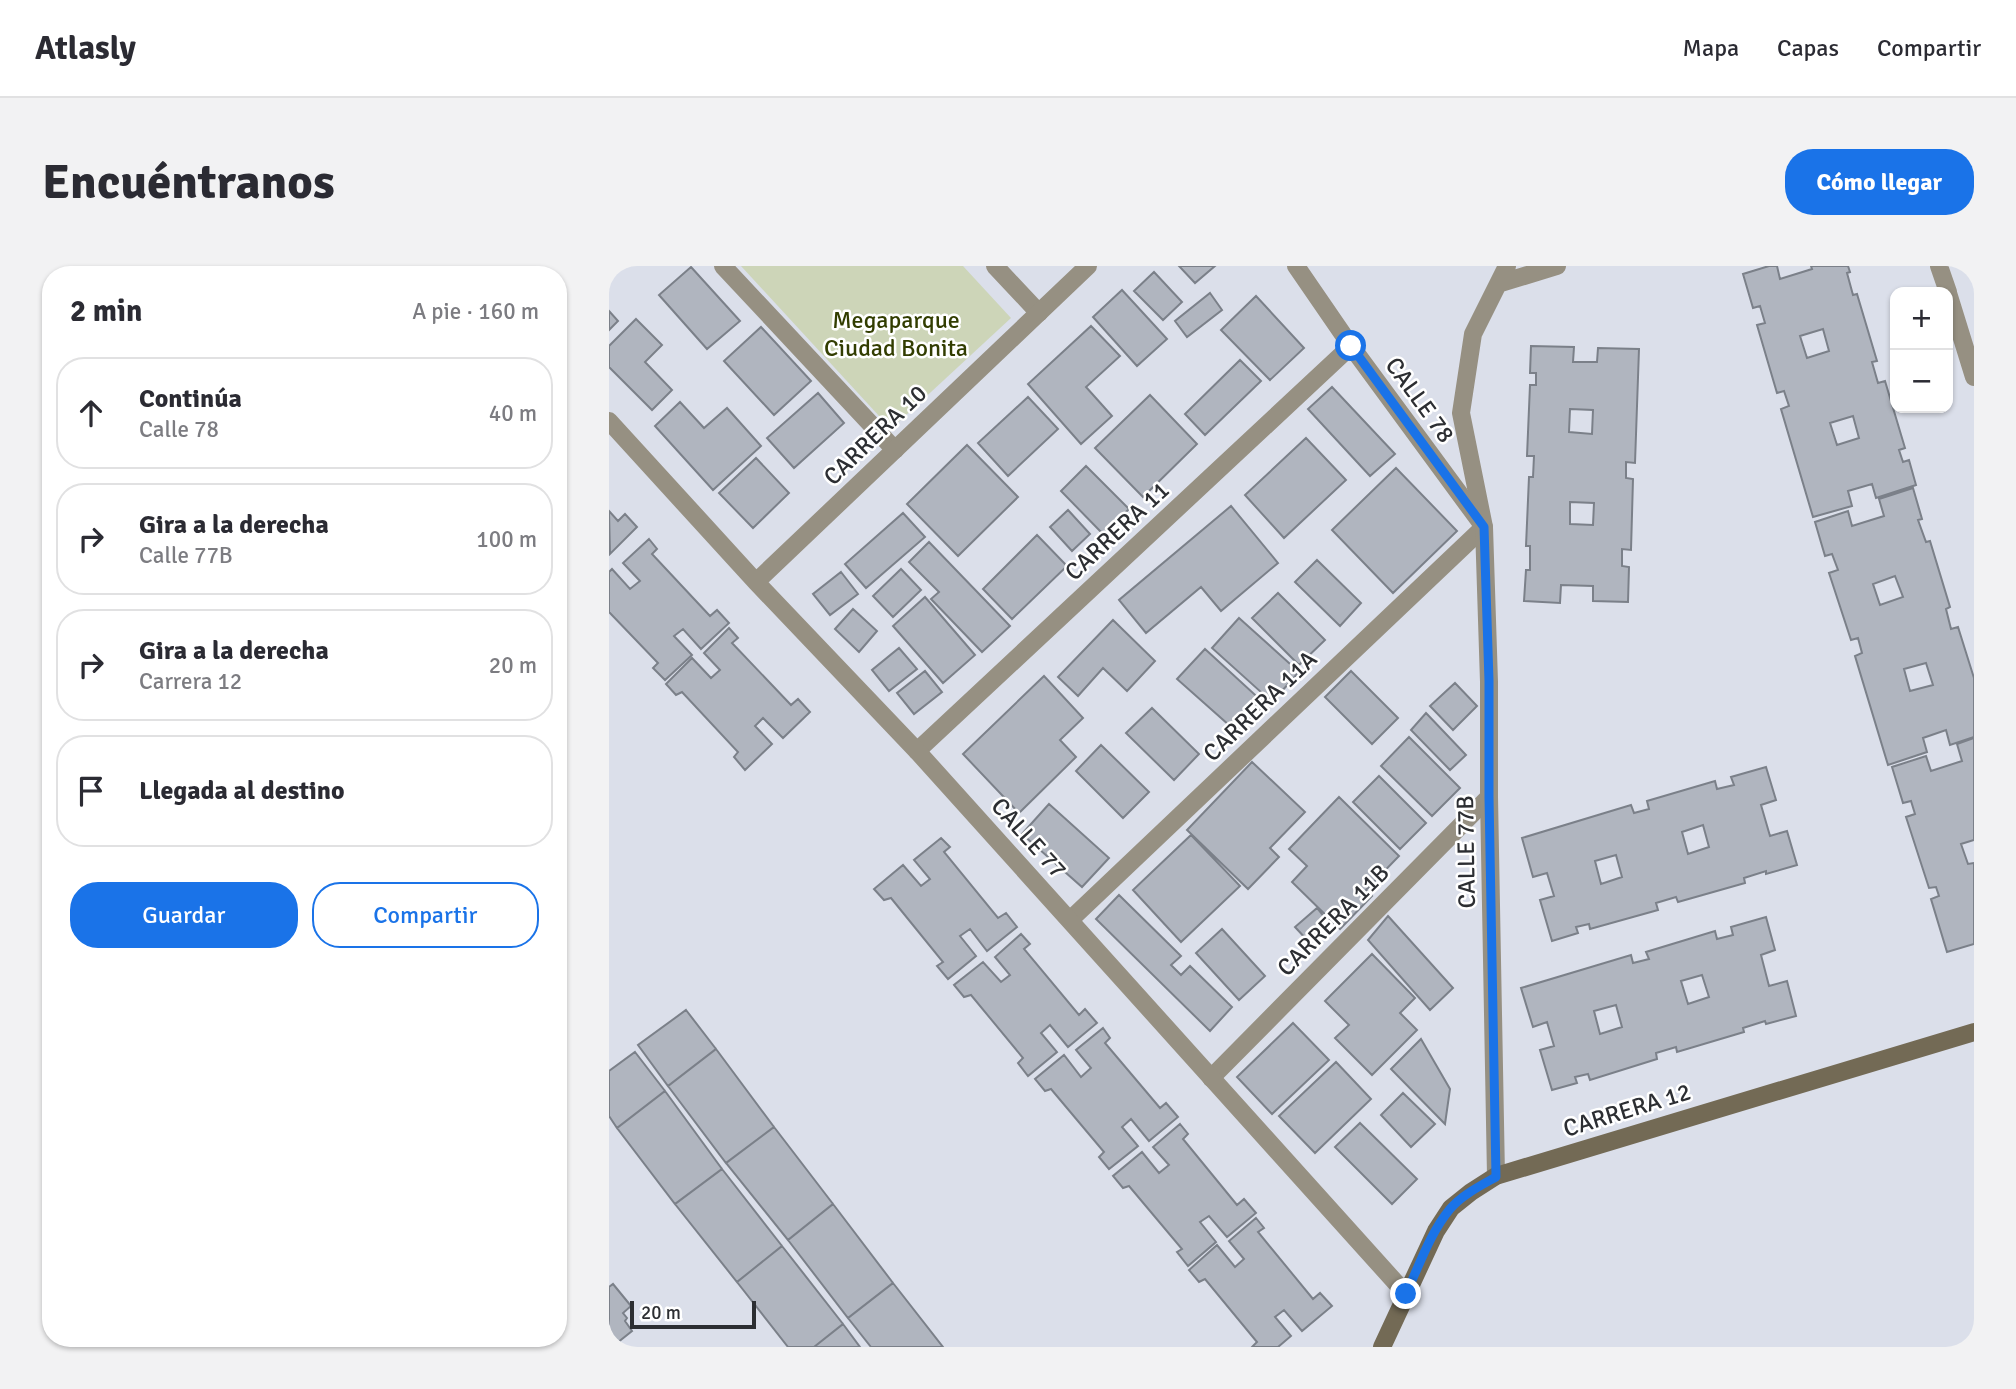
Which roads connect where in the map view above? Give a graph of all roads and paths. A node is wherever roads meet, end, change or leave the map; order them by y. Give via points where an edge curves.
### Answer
1 (723, 266) edge
2 (995, 266) edge
3 (1088, 266) edge
4 (1296, 266) edge
5 (1507, 266) edge
6 (1557, 266) edge
7 (1939, 266) edge
8 (1498, 285) junction
9 (1946, 287) edge
10 (1953, 309) edge
11 (1039, 313) junction
12 (1351, 346) junction
13 (1974, 377) edge
14 (609, 421) edge
15 (895, 450) junction
16 (1484, 527) junction
17 (756, 582) junction
18 (916, 751) junction
19 (1489, 797) junction
20 (1070, 920) junction
21 (1974, 1031) edge
22 (1211, 1078) junction
23 (1496, 1177) junction
24 (1406, 1294) junction
25 (1382, 1347) edge

1 - 15 street
2 - 11 street
3 - 11 street, CARRERA 10
4 - 12 street, CALLE 78
5 - 8 street, CALLE 77B
6 - 8 street
7 - 9 street
8 - 16 street, CALLE 77B via 1473,334 1461,413
10 - 13 street
11 - 15 street, CARRERA 10
12 - 16 street, CALLE 78
12 - 18 street, CARRERA 11
14 - 17 street, CALLE 77
15 - 17 street, CARRERA 10
16 - 19 street, CALLE 77B
16 - 20 street, CARRERA 11A
17 - 18 street, CALLE 77
18 - 20 street, CALLE 77
19 - 22 street, CARRERA 11B
19 - 23 street, CALLE 77B
20 - 22 street, CALLE 77
21 - 23 main road, CARRERA 12
22 - 24 street, CALLE 77
23 - 24 main road, CARRERA 12 via 1451,1208
24 - 25 main road, CARRERA 12

